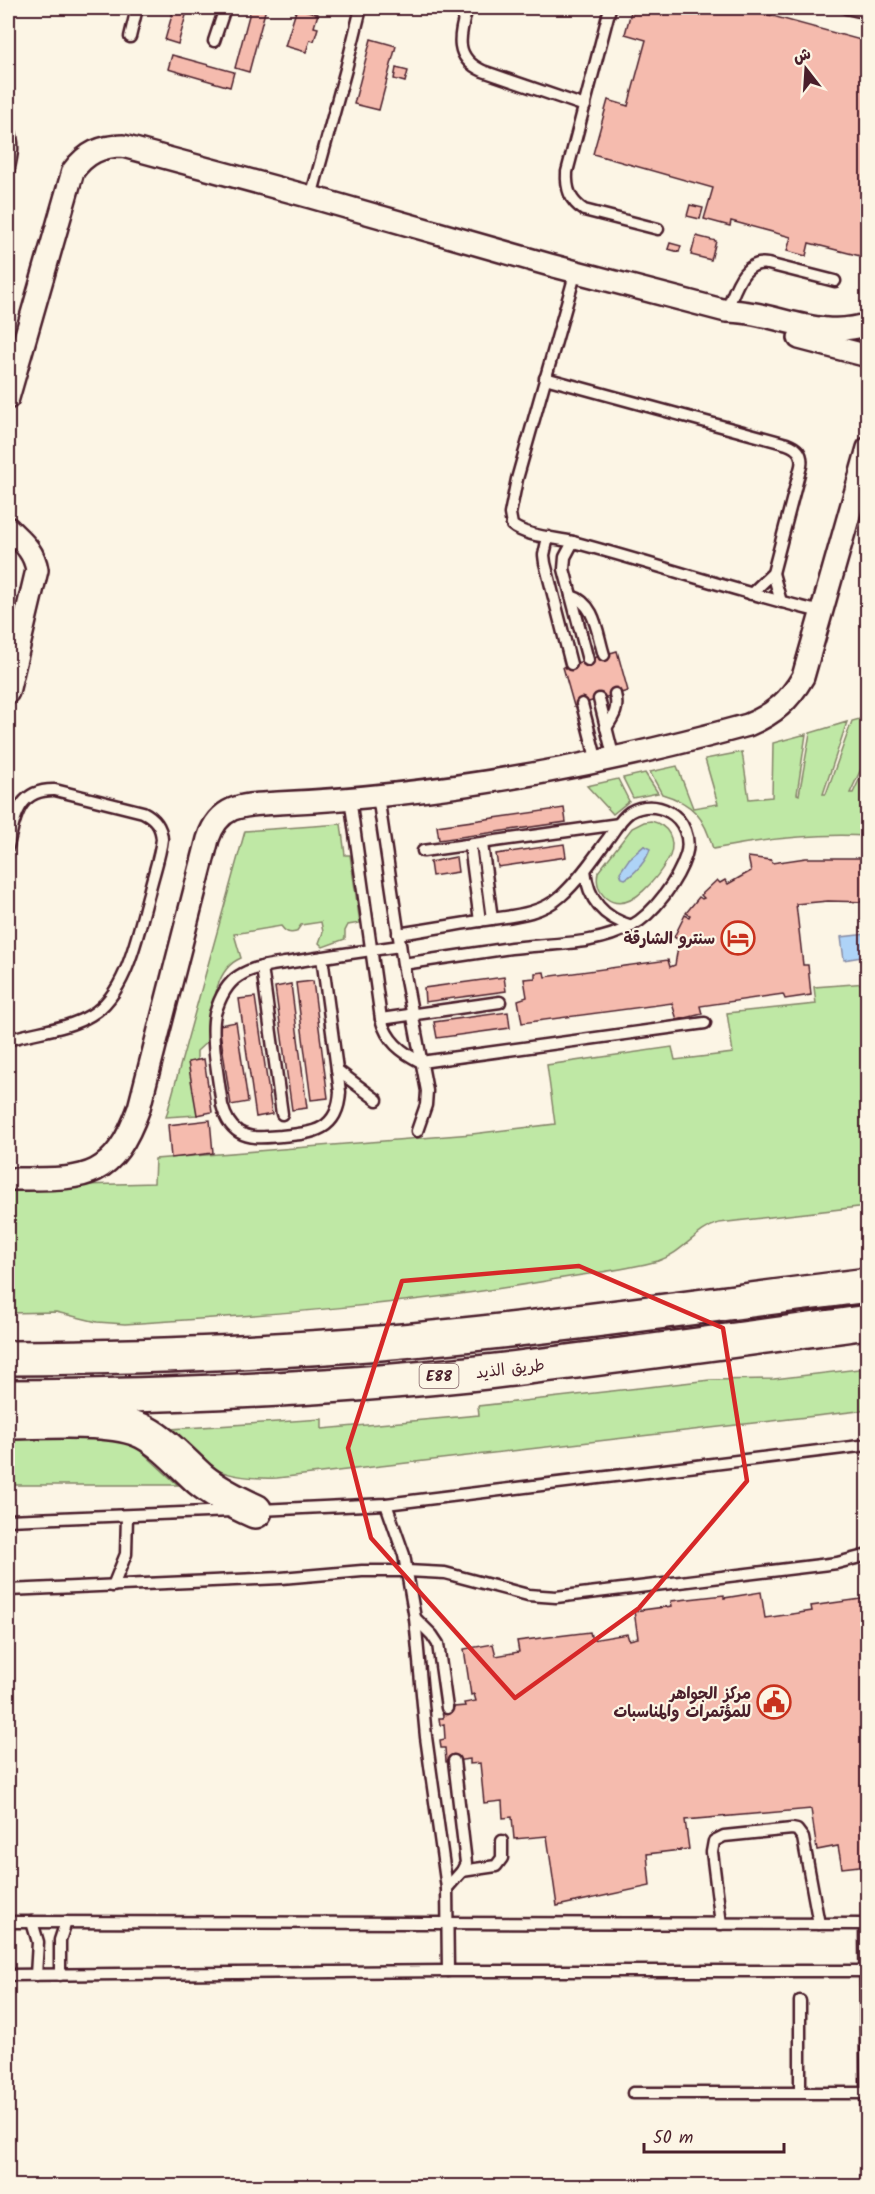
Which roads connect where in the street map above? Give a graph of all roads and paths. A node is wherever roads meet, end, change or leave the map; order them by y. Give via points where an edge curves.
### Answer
1 (137, 8) edge
2 (225, 8) edge
3 (361, 8) edge
4 (467, 8) edge
5 (610, 8) edge
6 (846, 8) edge
7 (867, 13) edge
8 (130, 37) dead end
9 (214, 41) dead end
10 (585, 106) junction
11 (8, 127) edge
12 (8, 172) edge
13 (310, 196) junction
14 (658, 229) dead end
15 (576, 271) junction
16 (835, 280) dead end
17 (726, 311) junction
18 (867, 324) edge
19 (867, 337) edge
20 (867, 346) edge
21 (867, 356) edge
22 (545, 378) junction
23 (8, 398) edge
24 (867, 453) edge
25 (8, 528) edge
26 (548, 537) junction
27 (573, 542) junction
28 (774, 573) junction
29 (751, 594) junction
30 (571, 596) junction
31 (781, 602) junction
32 (821, 612) junction
33 (604, 655) dead end
34 (588, 660) dead end
35 (572, 664) dead end
36 (8, 692) edge
37 (615, 694) dead end
38 (598, 699) dead end
39 (582, 704) dead end
40 (606, 728) junction
41 (606, 761) junction
42 (378, 796) junction
43 (350, 798) junction
44 (619, 824) junction
45 (476, 844) junction
46 (8, 846) edge
47 (423, 851) dead end
48 (585, 870) junction
49 (492, 919) junction
50 (480, 921) junction
51 (632, 926) junction
52 (398, 934) junction
53 (400, 946) junction
54 (370, 951) junction
55 (322, 957) junction
56 (403, 964) junction
57 (262, 967) junction
58 (500, 1002) dead end
59 (411, 1014) junction
60 (381, 1019) junction
61 (705, 1023) dead end
62 (8, 1040) edge
63 (421, 1062) junction
64 (337, 1070) junction
65 (378, 1100) dead end
66 (282, 1114) dead end
67 (417, 1131) dead end
68 (8, 1179) edge
69 (867, 1285) edge
70 (867, 1322) edge
71 (742, 1339) junction
72 (867, 1344) edge
73 (8, 1358) edge
74 (8, 1397) edge
75 (8, 1422) edge
76 (867, 1444) edge
77 (386, 1504) junction
78 (255, 1510) junction
79 (127, 1516) junction
80 (8, 1520) edge
81 (867, 1555) edge
82 (407, 1570) junction
83 (113, 1586) junction
84 (8, 1590) edge
85 (415, 1618) junction
86 (447, 1708) dead end
87 (454, 1761) dead end
88 (502, 1841) dead end
89 (462, 1871) junction
90 (447, 1888) junction
91 (8, 1922) edge
92 (32, 1922) junction
93 (66, 1922) junction
94 (446, 1923) junction
95 (722, 1924) junction
96 (819, 1924) junction
97 (866, 1924) edge
98 (448, 1971) junction
99 (867, 1971) edge
100 (8, 1975) edge
101 (36, 1975) junction
102 (60, 1975) junction
103 (800, 2001) dead end
104 (800, 2092) junction
105 (633, 2093) dead end
106 (867, 2093) edge
107 (867, 2187) edge

1 - 8 lane
2 - 9 lane
3 - 13 lane
4 - 10 lane via 459,40 469,62 483,71
5 - 10 lane
6 - 7 lane
10 - 14 lane via 567,172 571,198 592,213
11 - 12 lane via 13,148
13 - 15 street
13 - 23 street via 123,146 100,148 89,154 80,161 69,182
15 - 17 street
15 - 22 lane
16 - 17 lane via 768,264 752,265
17 - 18 street via 819,330 848,330
17 - 21 street via 753,326
19 - 20 street
22 - 26 lane via 510,514 512,525 521,531
22 - 28 lane via 794,446 802,458
24 - 32 street
25 - 36 street via 29,548 37,570
26 - 27 lane
26 - 35 lane via 545,563
27 - 29 lane
27 - 30 lane via 564,564
28 - 29 lane
28 - 31 lane
29 - 31 lane
30 - 33 lane via 590,610
30 - 34 lane
31 - 32 lane
32 - 41 street via 803,677 794,693 766,718
37 - 40 lane via 616,712
38 - 40 lane
39 - 41 lane
40 - 41 lane
41 - 42 street via 503,780
42 - 43 street
42 - 52 lane
43 - 54 lane
43 - 68 street via 248,804 218,819 208,839 140,1108 125,1141 109,1161 91,1173
44 - 45 lane
44 - 48 lane
44 - 51 lane via 637,809 663,809 682,825 688,843 687,854 668,890
45 - 47 lane
45 - 49 lane
45 - 50 lane
46 - 62 lane via 23,801 46,789 143,812 159,825 162,839 133,951 102,1007 78,1022
48 - 49 lane via 550,904
48 - 51 lane via 598,906 607,916
49 - 50 lane
50 - 52 lane
51 - 56 lane via 582,941
52 - 53 lane
53 - 54 lane
53 - 56 lane
54 - 55 lane
54 - 60 lane
55 - 57 lane
55 - 64 lane
56 - 59 lane
57 - 64 lane via 238,976 219,1002 215,1017 222,1105 231,1125 239,1132 260,1137 317,1131 328,1124 339,1104
57 - 66 lane
58 - 59 lane
59 - 60 lane
59 - 63 lane
60 - 63 lane via 399,1050
61 - 63 lane
63 - 67 lane via 427,1091
64 - 65 lane
69 - 73 highway via 380,1343 190,1355
70 - 71 highway, طريق الذيد / E88
71 - 72 highway
71 - 74 highway, طريق الذيد / E88 via 369,1383 194,1394
75 - 78 highway via 109,1422 132,1427 153,1438 226,1498
76 - 77 lane
77 - 78 lane
77 - 82 lane
78 - 79 lane
79 - 80 lane
79 - 83 lane via 126,1554
81 - 82 lane via 837,1563 556,1598 445,1573
82 - 83 lane
82 - 85 lane
83 - 84 lane
85 - 86 lane via 438,1644
85 - 90 lane via 426,1737
87 - 89 lane via 466,1853
88 - 89 lane via 502,1858 496,1866
89 - 90 lane
90 - 94 lane
91 - 92 lane
92 - 93 lane
92 - 101 lane via 38,1942
93 - 94 lane
93 - 102 lane via 60,1940
94 - 95 lane
94 - 98 lane
95 - 96 lane
95 - 96 lane via 712,1852 714,1841 724,1836 792,1829 803,1838
96 - 97 lane
97 - 99 lane
98 - 99 lane
98 - 102 lane
99 - 106 lane
100 - 101 lane
101 - 102 lane
103 - 104 lane
104 - 105 lane
104 - 106 lane
106 - 107 lane

